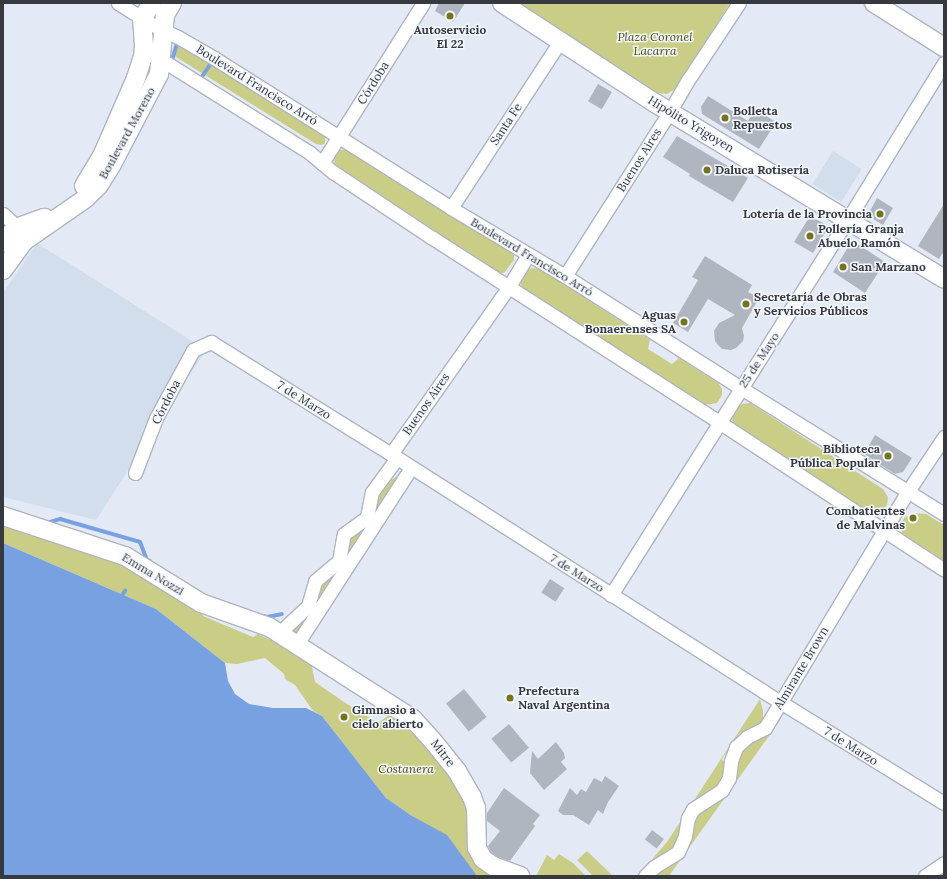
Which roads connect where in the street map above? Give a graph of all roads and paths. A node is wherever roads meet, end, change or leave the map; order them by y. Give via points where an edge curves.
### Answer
1 (118, 3) edge
2 (152, 3) edge
3 (172, 3) edge
4 (423, 3) edge
5 (502, 3) edge
6 (738, 3) edge
7 (874, 3) edge
8 (142, 19) junction
9 (164, 30) junction
10 (561, 40) junction
11 (144, 41) junction
12 (944, 47) edge
13 (162, 61) junction
14 (944, 63) edge
15 (670, 112) junction
16 (339, 136) junction
17 (322, 163) junction
18 (450, 208) junction
19 (3, 214) edge
20 (848, 219) junction
21 (24, 232) junction
22 (3, 243) edge
23 (528, 255) junction
24 (3, 270) edge
25 (565, 276) junction
26 (944, 279) edge
27 (508, 288) junction
28 (211, 342) joint
29 (741, 388) junction
30 (719, 422) junction
31 (944, 437) edge
32 (394, 456) junction
33 (411, 468) junction
34 (136, 473) dead end
35 (908, 491) junction
36 (944, 514) edge
37 (3, 516) edge
38 (884, 532) junction
39 (944, 570) edge
40 (611, 595) junction
41 (279, 633) junction
42 (297, 644) junction
43 (780, 702) junction
44 (944, 803) edge
45 (944, 863) edge
46 (520, 876) edge
47 (645, 876) edge
48 (925, 876) edge

1 - 8 street, Boulevard Francisco Arró
2 - 8 main road
3 - 9 main road, Boulevard Moreno via 165,15
4 - 16 street, Córdoba
5 - 10 main road, Hipólito Yrigoyen
6 - 15 street, Buenos Aires
7 - 12 main road
8 - 9 street, Boulevard Francisco Arró
8 - 11 main road, Boulevard Moreno
9 - 13 main road, Boulevard Moreno
9 - 16 street, Boulevard Francisco Arró
10 - 15 main road, Hipólito Yrigoyen
10 - 18 street, Santa Fe
11 - 13 street
11 - 21 main road, Boulevard Moreno via 143,57 136,78 102,156 87,182 77,196
13 - 17 street
13 - 21 main road, Boulevard Moreno via 160,74 124,145 99,185 71,210
14 - 20 street, 25 de Mayo
15 - 20 main road, Hipólito Yrigoyen
15 - 25 street, Buenos Aires
16 - 17 street, Córdoba
16 - 18 street, Boulevard Francisco Arró
17 - 27 street
18 - 23 street, Boulevard Francisco Arró
19 - 21 street
20 - 26 main road, Hipólito Yrigoyen
20 - 29 street, 25 de Mayo
21 - 22 main road, Boulevard Moreno via 11,233
21 - 24 main road, Boulevard Moreno
23 - 25 street, Boulevard Francisco Arró
23 - 27 street, Buenos Aires
25 - 29 street, Boulevard Francisco Arró
27 - 30 street
27 - 32 street, Buenos Aires
28 - 32 street, 7 de Marzo
28 - 34 street, Córdoba via 194,350 156,418
29 - 30 street, 25 de Mayo
29 - 35 street, Boulevard Francisco Arró
30 - 38 street
30 - 40 street, 25 de Mayo
31 - 35 street, Almirante Brown
32 - 33 street, 7 de Marzo
32 - 41 street, Buenos Aires via 372,492 367,516 344,534 340,561 316,580 308,606
33 - 40 street, 7 de Marzo
33 - 42 street
35 - 36 street, Boulevard Francisco Arró
35 - 38 street, Almirante Brown
37 - 41 main road, Emma Nozzi via 116,552 201,603
38 - 39 street
38 - 43 street, Almirante Brown
40 - 43 street, 7 de Marzo
41 - 42 main road, Emma Nozzi
42 - 46 main road, Mitre via 413,719 423,729 457,771 472,797 476,808 479,854 493,866
43 - 44 street, 7 de Marzo
43 - 47 street, Almirante Brown via 765,728 746,738 736,747 729,778 722,790 693,809 678,852
45 - 48 street

